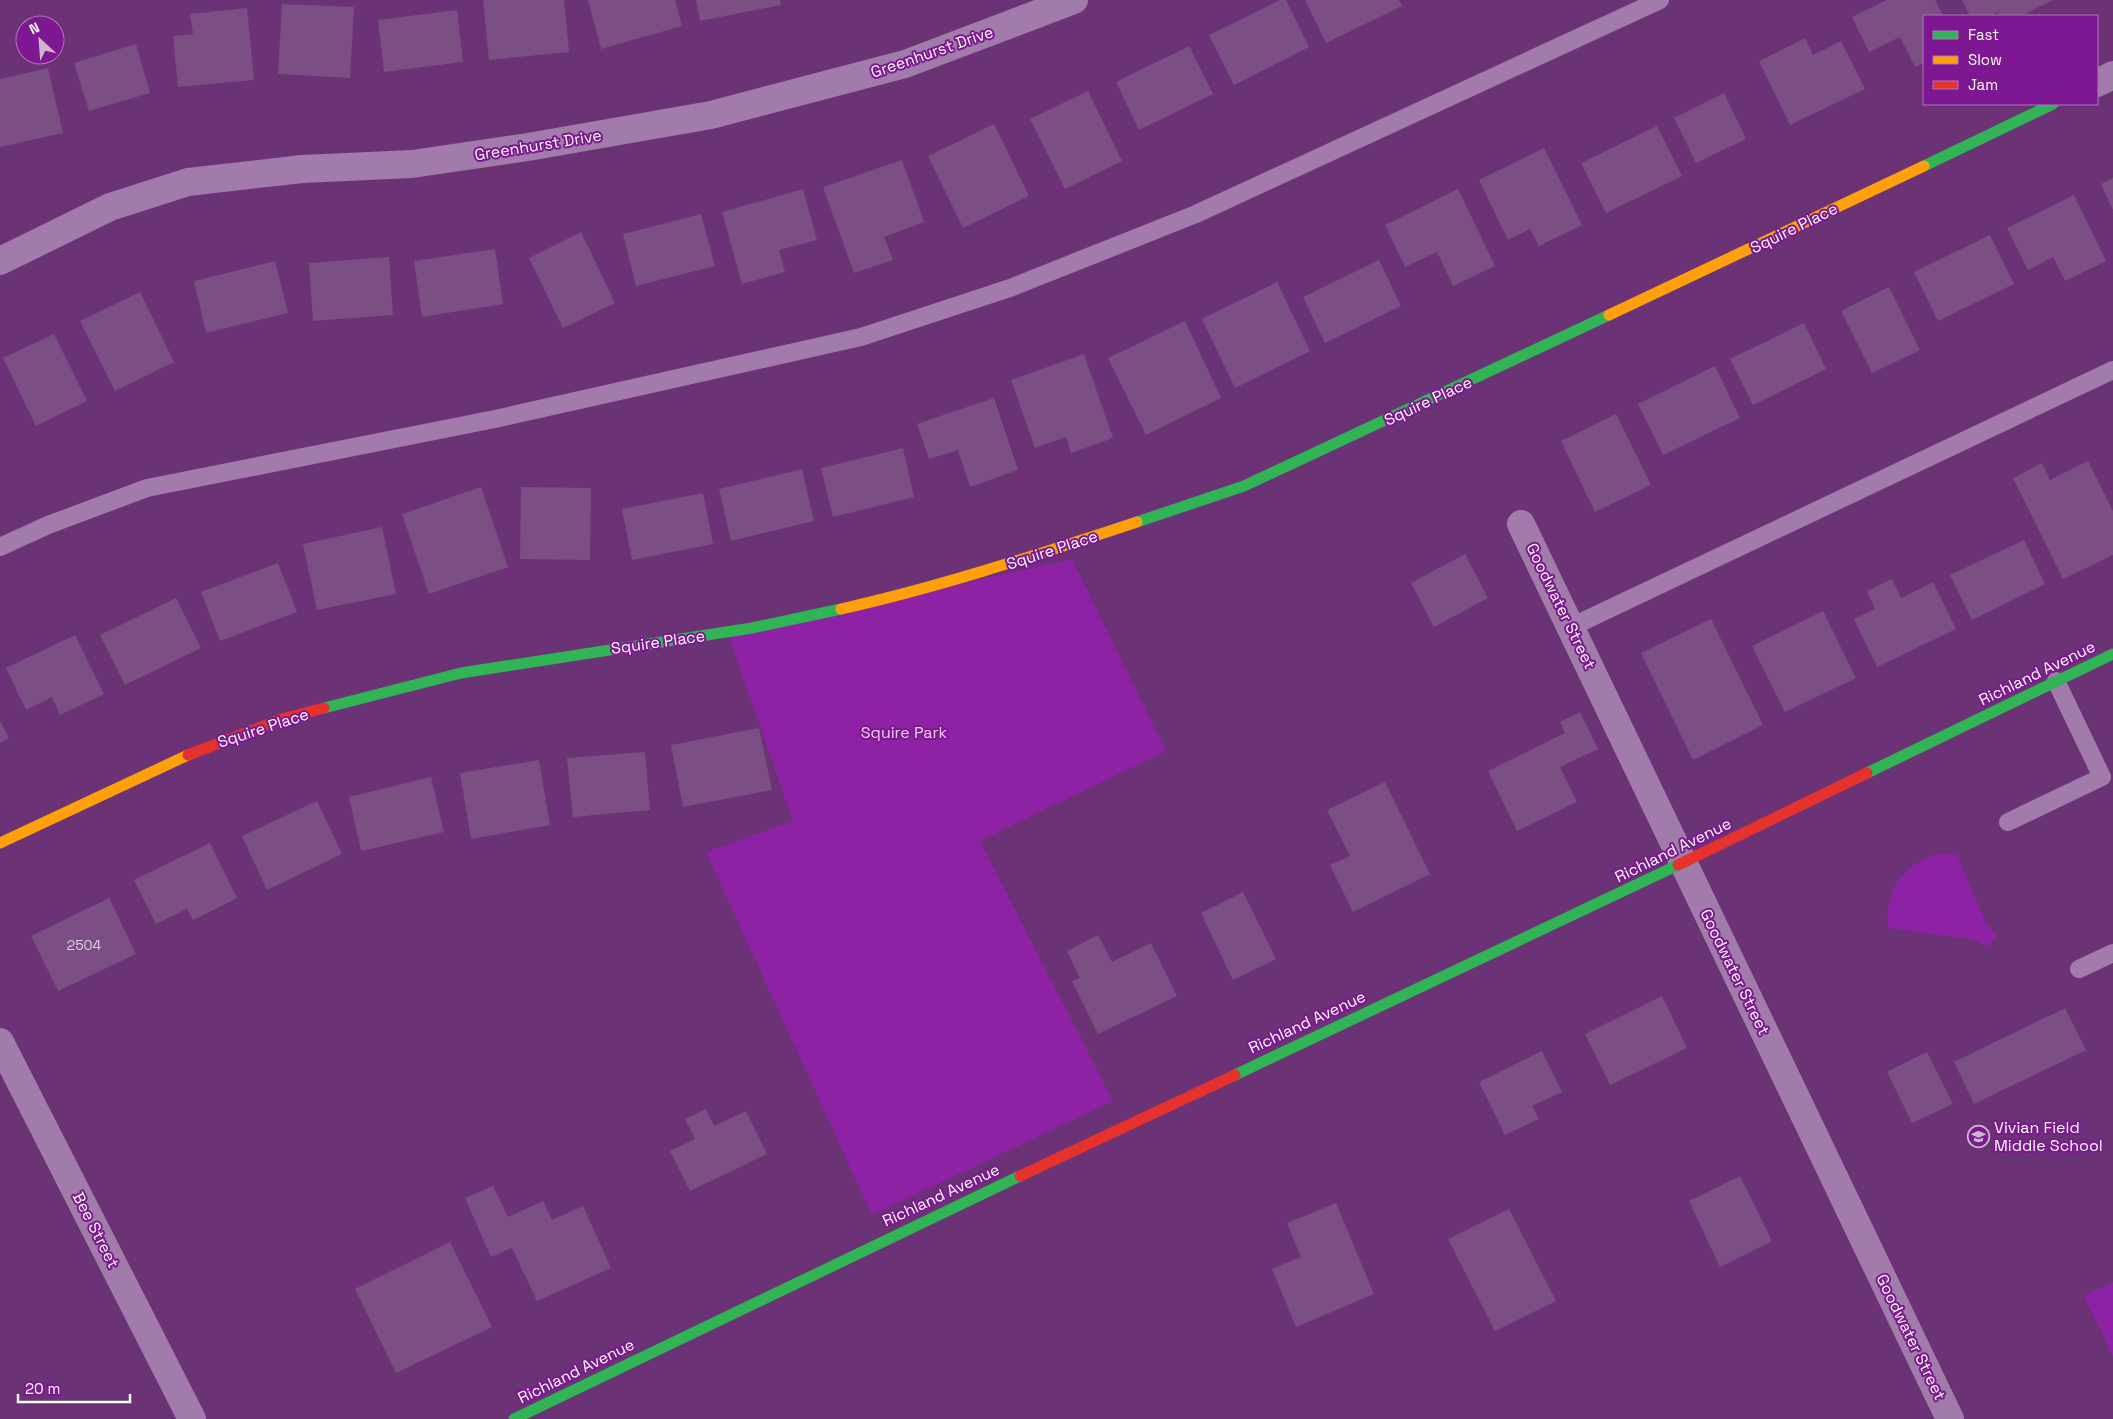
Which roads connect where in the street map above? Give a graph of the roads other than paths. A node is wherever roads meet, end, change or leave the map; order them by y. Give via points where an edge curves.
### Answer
1 (1074, 0) edge
2 (1660, 0) edge
3 (2113, 75) edge
4 (2098, 82) edge
5 (2051, 105) edge
6 (0, 260) edge
7 (2113, 370) edge
8 (1521, 524) dead end
9 (0, 547) edge
10 (1571, 627) junction
11 (2113, 654) edge
12 (2056, 681) junction
13 (2008, 822) dead end
14 (0, 843) edge
15 (1683, 863) junction
16 (2113, 953) edge
17 (2080, 969) dead end
18 (0, 1042) edge
19 (192, 1419) edge
20 (514, 1419) edge
21 (1950, 1419) edge

1 - 6 street, Greenhurst Drive via 906,64 711,115 412,164 302,169 188,182 110,207
2 - 9 lane via 1196,214 1001,292 861,337 495,419 146,488
3 - 4 street
5 - 14 street, Squire Place via 1244,486 1004,566 908,594 752,628 461,673 282,719 191,753
7 - 10 lane
8 - 10 street, Goodwater Street
10 - 15 street, Goodwater Street
11 - 12 street, Richland Avenue
12 - 13 lane via 2102,777
12 - 15 street, Richland Avenue
15 - 20 street, Richland Avenue
15 - 21 street, Goodwater Street
16 - 17 lane
18 - 19 street, Bee Street

